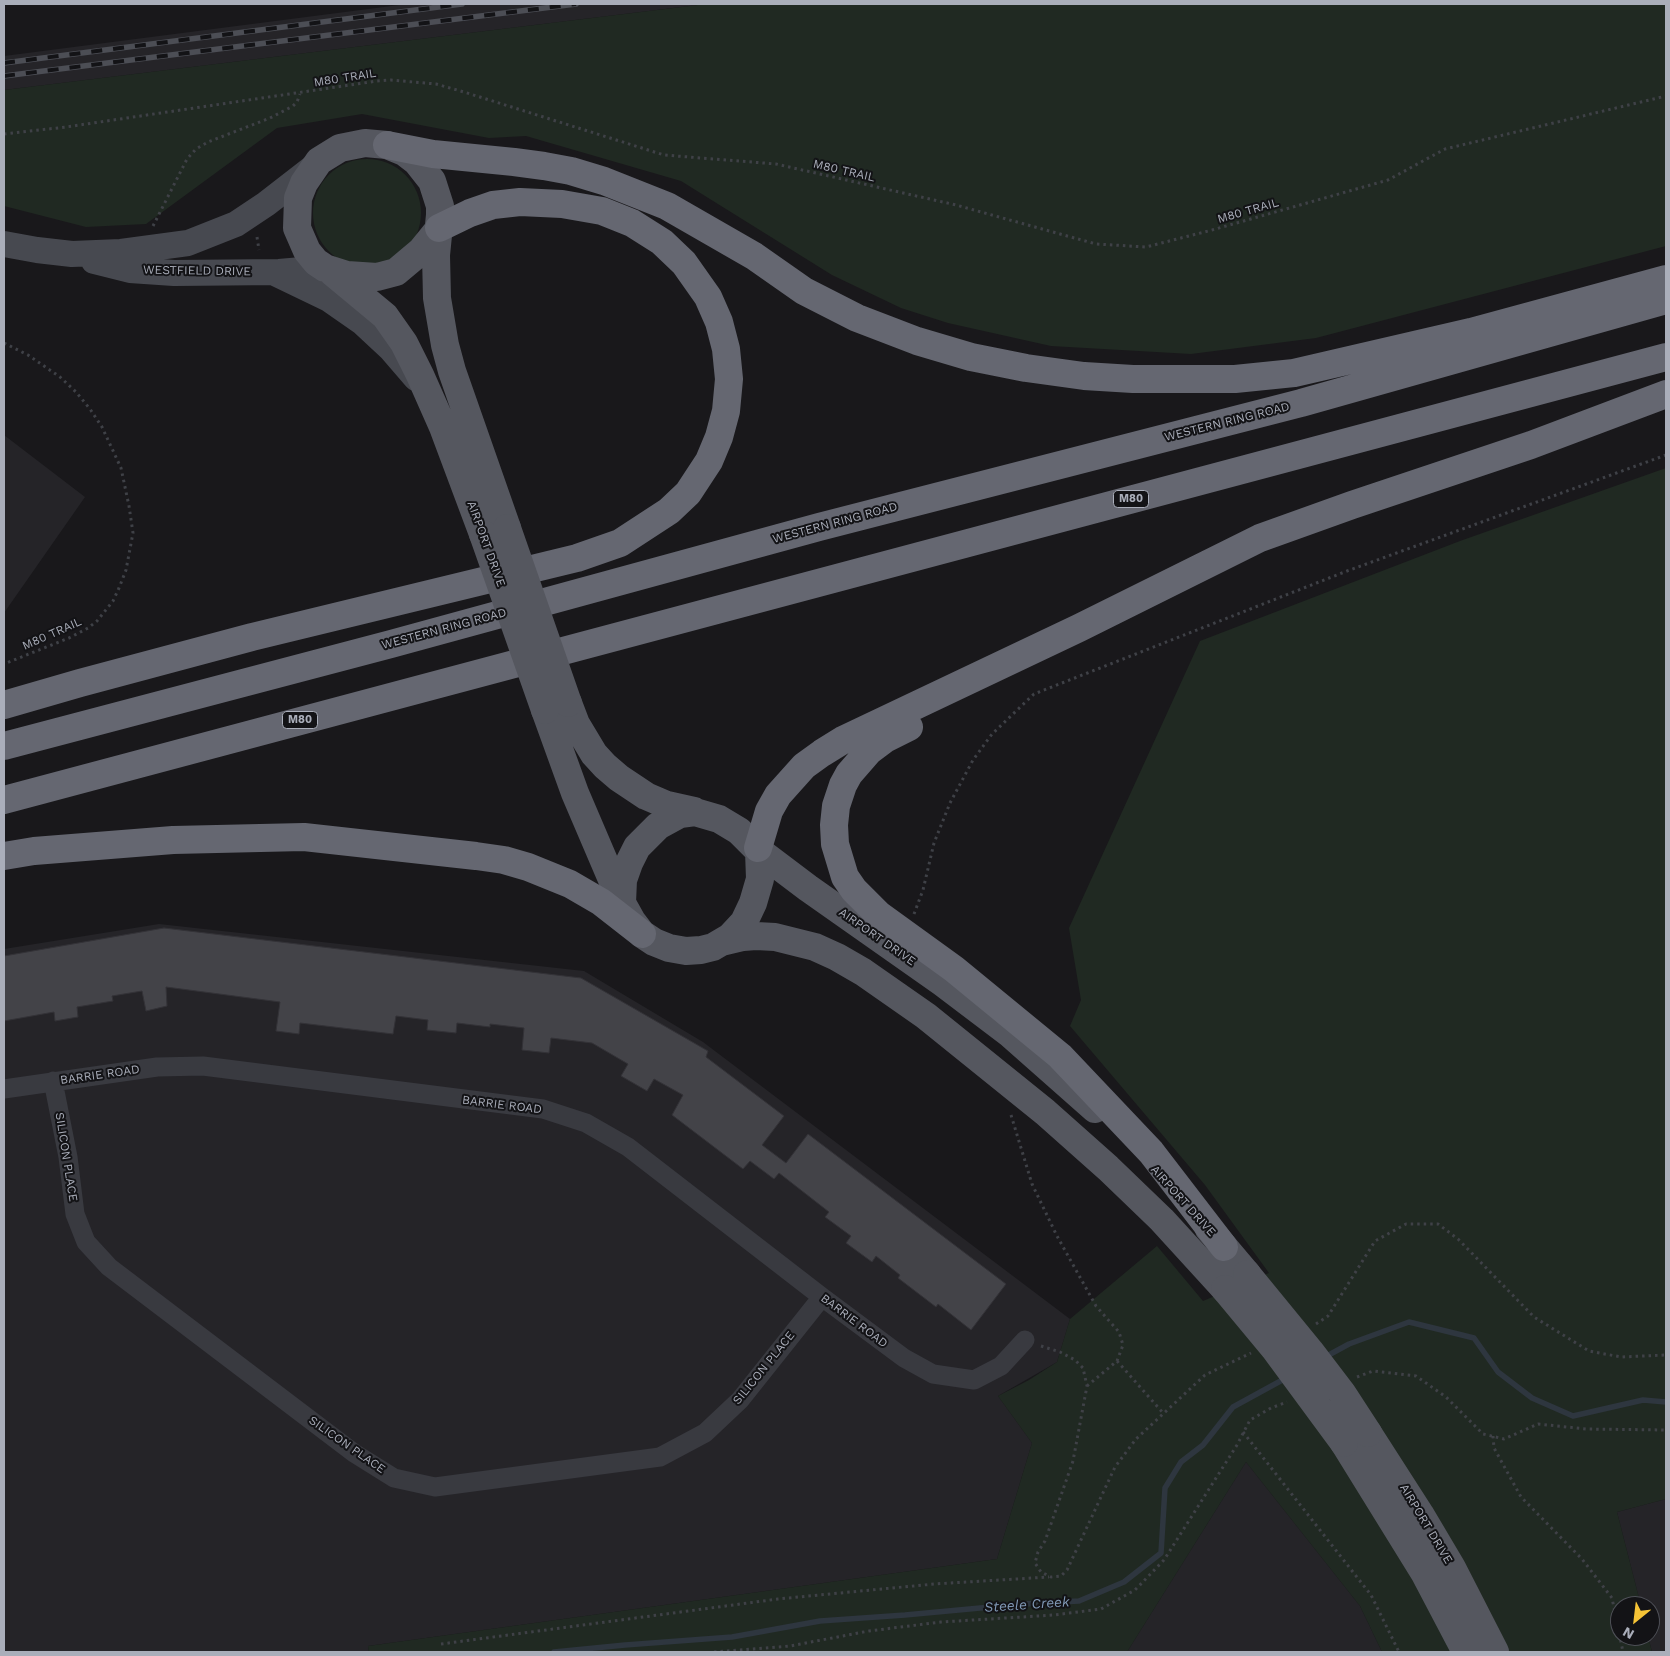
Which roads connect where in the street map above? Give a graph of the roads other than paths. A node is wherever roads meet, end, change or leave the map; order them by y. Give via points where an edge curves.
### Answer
1 (387, 146) junction
2 (315, 166) junction
3 (438, 229) junction
4 (4, 244) edge
5 (72, 254) junction
6 (327, 268) junction
7 (268, 272) junction
8 (1666, 279) edge
9 (1666, 300) edge
10 (1666, 357) edge
11 (428, 392) junction
12 (1666, 394) edge
13 (495, 531) junction
14 (1079, 628) junction
15 (4, 705) edge
16 (557, 706) junction
17 (4, 746) edge
18 (4, 800) edge
19 (695, 812) junction
20 (758, 850) junction
21 (4, 856) edge
22 (622, 903) junction
23 (642, 934) junction
24 (722, 942) junction
25 (53, 1081) junction
26 (4, 1089) edge
27 (1224, 1246) junction
28 (822, 1297) junction
29 (1025, 1340) road end
30 (1466, 1652) edge
31 (1495, 1652) edge

1 - 2 main road via 364,143 340,148
1 - 3 main road via 410,155 432,181 440,206
1 - 8 highway via 544,166 604,181 666,206 754,256 804,291 857,318 971,357 1084,376 1225,379 1294,373 1471,332
2 - 5 main road, WESTFIELD DRIVE via 252,214 228,228 188,243 121,252
2 - 6 main road via 298,198 297,228 307,251 316,262
3 - 6 main road via 413,260 391,274 358,277
3 - 13 main road, AIRPORT DRIVE via 437,298 445,345
3 - 15 highway via 493,205 520,202 562,204 602,211 632,223 662,242 684,263 708,297 719,322 729,379 720,437 709,461 688,492 669,511 620,544 577,558 252,637
4 - 5 main road, WESTFIELD DRIVE
5 - 7 main road, WESTFIELD DRIVE via 102,264 148,272
6 - 7 main road, WESTFIELD DRIVE
6 - 11 main road, AIRPORT DRIVE via 396,330
7 - 11 main road via 329,299 362,322 391,349
9 - 17 highway, WESTERN RING ROAD via 1301,403 810,529
10 - 18 highway, M80
11 - 13 main road, AIRPORT DRIVE
12 - 14 highway via 1260,538
13 - 16 main road, AIRPORT DRIVE, bridge
14 - 20 highway via 822,753 804,766 778,795 769,811
14 - 27 highway via 869,751 849,774 836,806 835,844 839,861 864,902 997,1003 1060,1056 1151,1152
16 - 19 main road, AIRPORT DRIVE via 594,754 633,789 667,805
16 - 22 main road, AIRPORT DRIVE via 575,793
19 - 20 main road via 711,815 732,826
19 - 22 main road via 673,817 642,841 625,874
20 - 24 main road via 760,879 748,916 739,929
20 - 27 main road, AIRPORT DRIVE via 943,983 1054,1071 1141,1154
21 - 23 highway via 174,840 304,837 476,856 528,867 570,884 601,902
22 - 23 main road
23 - 24 main road via 669,948 686,951 713,947
24 - 30 main road, bridge via 756,936 775,938 815,947 863,972 926,1016 1015,1087 1108,1168 1156,1214 1225,1289 1344,1442 1425,1574
25 - 26 street, BARRIE ROAD
25 - 28 street, BARRIE ROAD via 157,1067 204,1066 543,1109 586,1123 628,1147
25 - 28 street, SILICON PLACE via 75,1214 86,1242 109,1267 354,1453 394,1478 435,1486 660,1457 705,1433 740,1400
27 - 31 main road, AIRPORT DRIVE, bridge via 1316,1358 1368,1433 1452,1568
28 - 29 street, BARRIE ROAD via 904,1358 934,1374 974,1380 1001,1366

